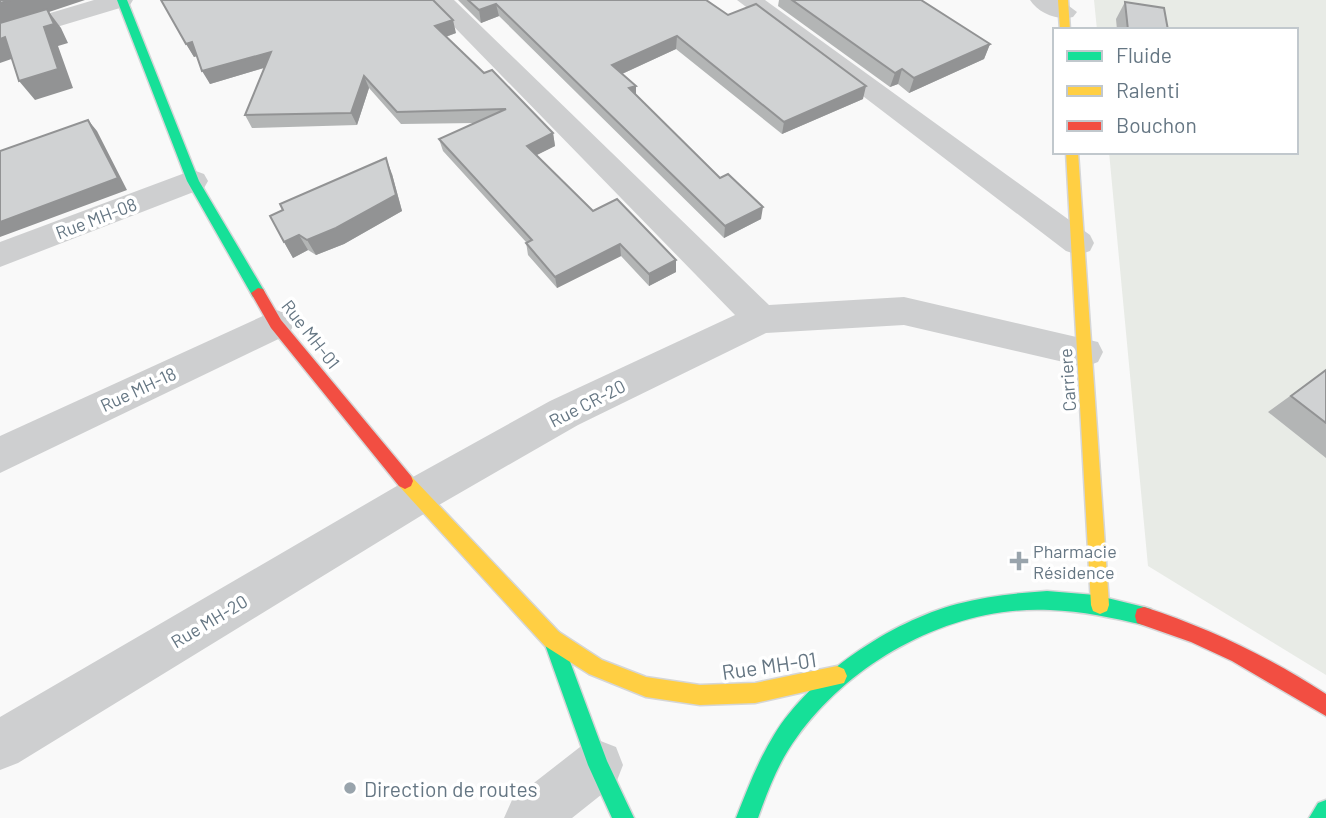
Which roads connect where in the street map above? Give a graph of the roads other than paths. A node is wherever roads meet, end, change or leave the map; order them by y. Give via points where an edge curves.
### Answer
1 (122, 0) edge
2 (440, 0) edge
3 (749, 0) edge
4 (1042, 0) edge
5 (1064, 14) edge
6 (0, 36) edge
7 (1072, 154) edge
8 (193, 181) junction
9 (1078, 243) junction
10 (0, 255) edge
11 (761, 319) junction
12 (276, 324) junction
13 (1084, 352) junction
14 (0, 455) edge
15 (417, 496) junction
16 (1100, 604) junction
17 (552, 639) junction
18 (837, 676) junction
19 (1326, 706) edge
20 (0, 745) edge
21 (598, 765) junction
22 (1326, 811) edge
23 (530, 818) edge
24 (623, 818) edge
25 (747, 818) edge
26 (1320, 818) edge

1 - 6 street
1 - 8 main road, Rue MH-01
2 - 11 street
3 - 9 street
4 - 5 street
7 - 9 main road, Carriere
8 - 10 street, Rue MH-08
8 - 12 main road, Rue MH-01
9 - 13 main road, Carriere
11 - 13 street via 904,311
11 - 15 street, Rue CR-20 via 564,413
12 - 14 street, Rue MH-18
12 - 15 main road, Rue MH-01
13 - 16 main road, Carriere
15 - 17 main road, Rue MH-01
15 - 20 street, Rue MH-20
16 - 18 main road via 1027,599 958,609 894,634
16 - 19 main road via 1168,622 1237,651
17 - 18 main road, Rue MH-01 via 596,667 646,687 700,695 755,693
17 - 21 main road, Rue MH-01
18 - 25 main road via 797,720 763,776
21 - 23 street
21 - 24 main road, Rue MH-01
22 - 26 main road

